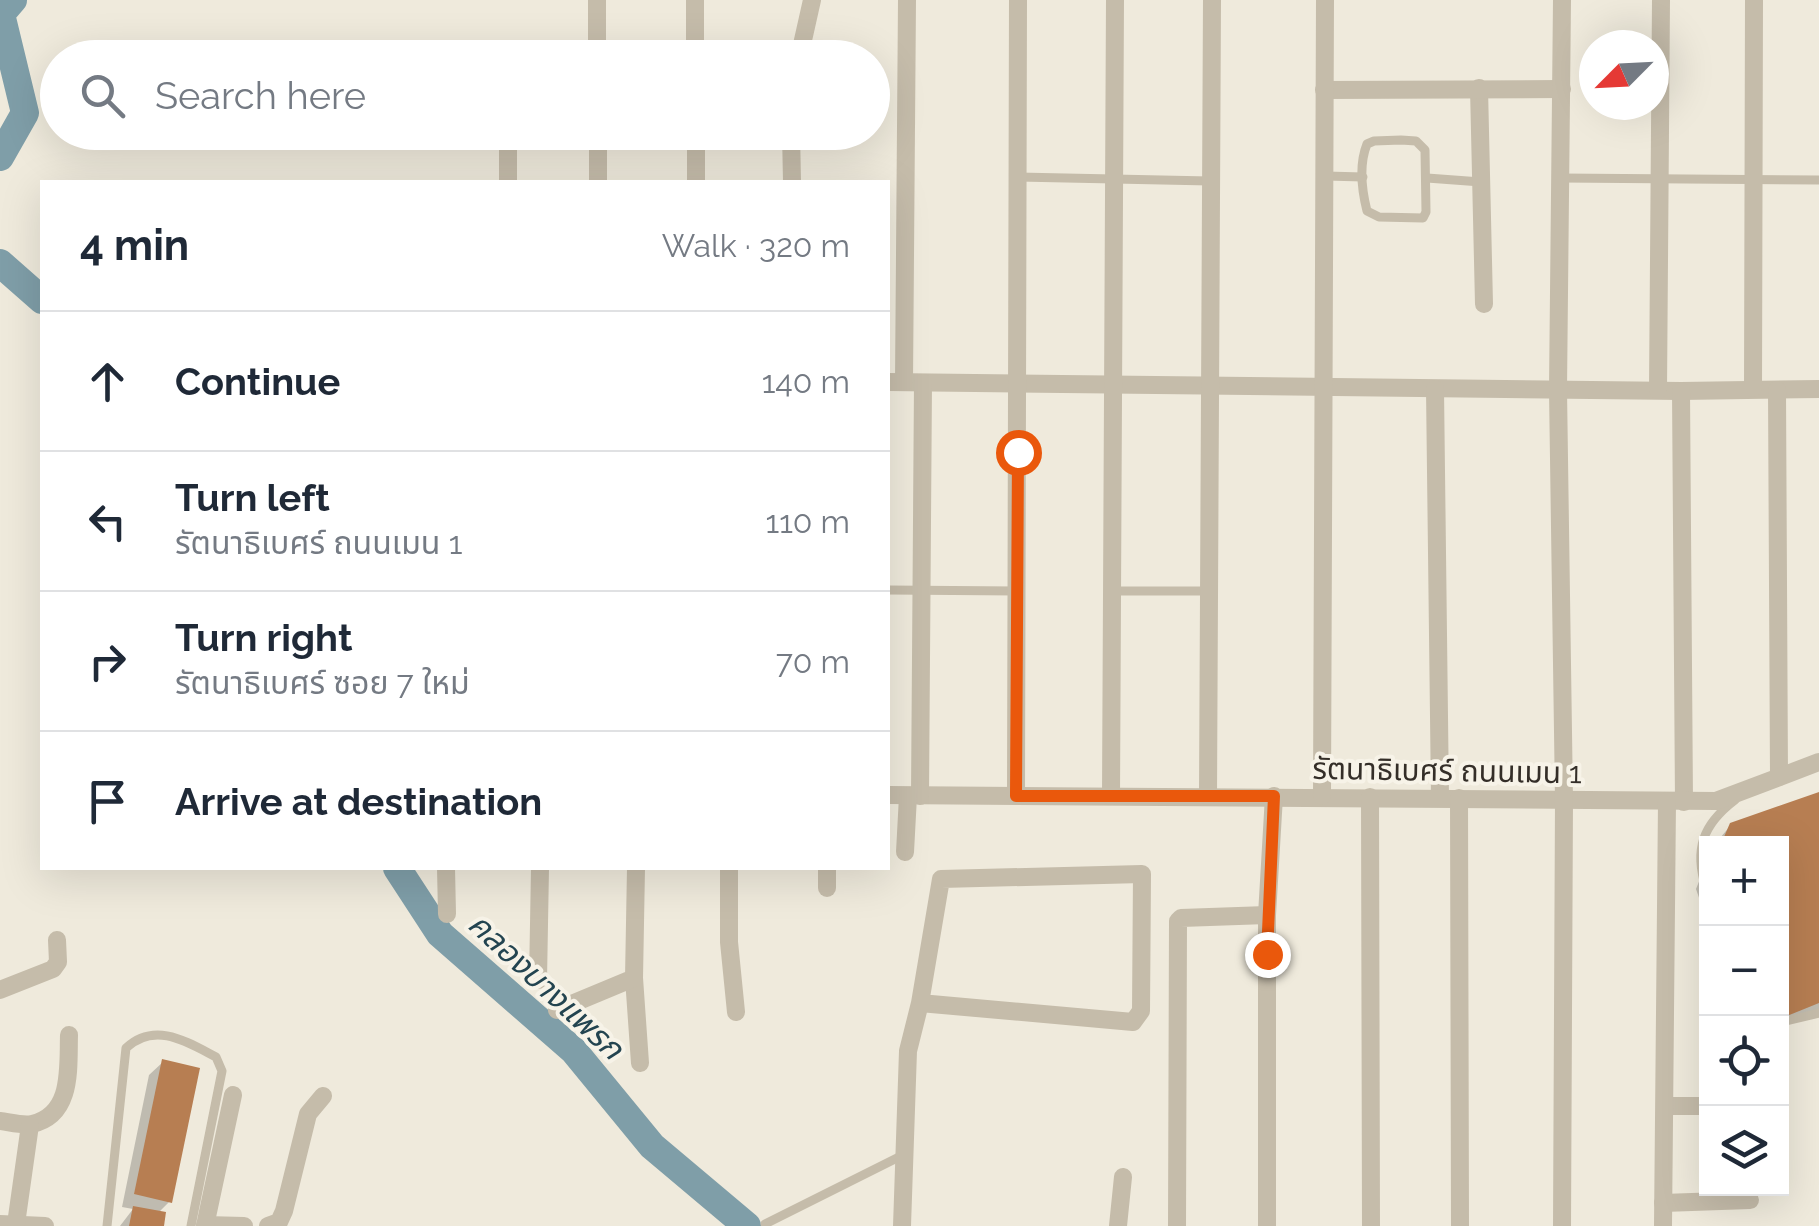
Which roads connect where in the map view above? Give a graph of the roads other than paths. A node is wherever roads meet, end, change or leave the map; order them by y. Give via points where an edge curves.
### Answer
1 (598, 0) edge
2 (695, 0) edge
3 (812, 0) edge
4 (906, 0) edge
5 (1018, 0) edge
6 (1115, 0) edge
7 (1212, 0) edge
8 (1325, 0) edge
9 (1562, 0) edge
10 (1661, 0) edge
11 (1754, 0) edge
12 (598, 40) edge
13 (696, 40) edge
14 (803, 40) edge
15 (1479, 88) junction
16 (1562, 89) junction
17 (1324, 90) junction
18 (508, 150) edge
19 (598, 150) edge
20 (696, 150) edge
21 (791, 150) edge
22 (1326, 176) junction
23 (1018, 177) junction
24 (1362, 177) junction
25 (1114, 178) junction
26 (1427, 178) junction
27 (1560, 178) junction
28 (1660, 179) junction
29 (508, 180) edge
30 (598, 180) edge
31 (696, 180) edge
32 (792, 180) edge
33 (1753, 180) junction
34 (1819, 180) edge
35 (1210, 181) junction
36 (1481, 182) junction
37 (1484, 304) dead end
38 (905, 383) edge
39 (1018, 384) junction
40 (1113, 386) junction
41 (1209, 387) junction
42 (1324, 388) junction
43 (1753, 388) junction
44 (1434, 389) junction
45 (1819, 389) edge
46 (1558, 390) junction
47 (1658, 390) junction
48 (1777, 390) junction
49 (1681, 391) junction
50 (890, 590) edge
51 (922, 590) junction
52 (1017, 591) junction
53 (1112, 591) junction
54 (1208, 591) junction
55 (1819, 764) edge
56 (1779, 777) junction
57 (890, 796) edge
58 (914, 796) junction
59 (1016, 796) junction
60 (1111, 796) junction
61 (1208, 796) junction
62 (1274, 796) junction
63 (1322, 796) junction
64 (1370, 797) junction
65 (1450, 798) junction
66 (1564, 800) junction
67 (1675, 802) junction
68 (1705, 836) edge
69 (905, 852) dead end
70 (446, 870) edge
71 (540, 870) edge
72 (636, 870) edge
73 (729, 870) edge
74 (827, 870) edge
75 (827, 888) dead end
76 (447, 914) dead end
77 (1267, 915) junction
78 (57, 940) dead end
79 (634, 978) junction
80 (538, 980) dead end
81 (0, 990) edge
82 (920, 1003) junction
83 (556, 1010) dead end
84 (736, 1012) dead end
85 (1819, 1013) edge
86 (1789, 1020) edge
87 (69, 1036) dead end
88 (640, 1063) dead end
89 (232, 1095) dead end
90 (323, 1096) dead end
91 (1665, 1106) junction
92 (1699, 1106) edge
93 (0, 1120) edge
94 (30, 1125) junction
95 (903, 1155) junction
96 (1123, 1177) dead end
97 (1750, 1200) dead end
98 (1664, 1202) junction
99 (8, 1224) edge
100 (765, 1224) dead end
101 (45, 1226) edge
102 (107, 1226) edge
103 (191, 1226) edge
104 (205, 1226) edge
105 (244, 1226) edge
106 (268, 1226) edge
107 (902, 1226) edge
108 (1118, 1226) edge
109 (1176, 1226) edge
110 (1267, 1226) edge
111 (1370, 1226) edge
112 (1460, 1226) edge
113 (1562, 1226) edge
114 (1663, 1226) edge

1 - 12 street
2 - 13 street
3 - 14 street
4 - 38 street
5 - 23 street
6 - 25 street
7 - 35 street
8 - 17 street
9 - 16 street
10 - 28 street
11 - 33 street
15 - 16 street
15 - 17 street
15 - 36 street
16 - 27 street
17 - 22 street
18 - 29 street
19 - 30 street
20 - 31 street
21 - 32 street
22 - 24 lane
22 - 42 street
23 - 25 lane
23 - 39 street
24 - 26 lane via 1367,144 1401,140 1425,150
24 - 26 lane via 1371,214 1417,220 1426,212
25 - 35 lane
25 - 40 street
26 - 36 lane
27 - 28 lane
27 - 46 street
28 - 33 lane
28 - 47 street
33 - 34 lane
33 - 43 street
35 - 41 street
36 - 37 street
38 - 39 street
38 - 51 street
39 - 40 street
39 - 52 street
40 - 41 street
40 - 53 street
41 - 42 street
41 - 54 street
42 - 44 street
42 - 63 street
43 - 48 street
43 - 49 street
44 - 46 street
44 - 65 street
45 - 48 street
46 - 47 street
46 - 66 street
47 - 49 street
48 - 56 street
49 - 67 street
50 - 51 lane
51 - 52 lane
51 - 58 street
52 - 59 street
53 - 54 lane
53 - 60 street
54 - 61 street
55 - 56 street, รัตนาธิเบศร์ ถนนเมน 1
55 - 68 lane via 1742,795
56 - 67 street, รัตนาธิเบศร์ ถนนเมน 1 via 1716,801
57 - 58 street, รัตนาธิเบศร์ ถนนเมน 1
58 - 59 street, รัตนาธิเบศร์ ถนนเมน 1
58 - 69 street
59 - 60 street, รัตนาธิเบศร์ ถนนเมน 1
60 - 61 street, รัตนาธิเบศร์ ถนนเมน 1
61 - 62 street, รัตนาธิเบศร์ ถนนเมน 1
62 - 63 street, รัตนาธิเบศร์ ถนนเมน 1
62 - 77 street
63 - 64 street, รัตนาธิเบศร์ ถนนเมน 1
64 - 65 street, รัตนาธิเบศร์ ถนนเมน 1
64 - 111 street
65 - 66 street, รัตนาธิเบศร์ ถนนเมน 1
65 - 112 street
66 - 67 street, รัตนาธิเบศร์ ถนนเมน 1
66 - 113 street
67 - 91 street
70 - 76 street
71 - 80 street
72 - 79 street
73 - 84 street
74 - 75 street
77 - 109 street via 1178,920
77 - 110 street
78 - 81 street via 53,968
79 - 83 street
79 - 88 street
82 - 82 street via 1133,1022 1141,1011 1142,874 941,879
82 - 95 street via 908,1051
85 - 86 lane
87 - 94 street via 67,1091 55,1112
89 - 104 street
90 - 106 street via 308,1114 284,1212
91 - 92 street
91 - 98 street
93 - 94 street
94 - 99 street
95 - 100 lane
95 - 107 street
96 - 108 street
97 - 98 street
98 - 114 street
99 - 101 street
102 - 103 lane via 126,1048 155,1033 182,1038 216,1057 222,1072
104 - 105 street

